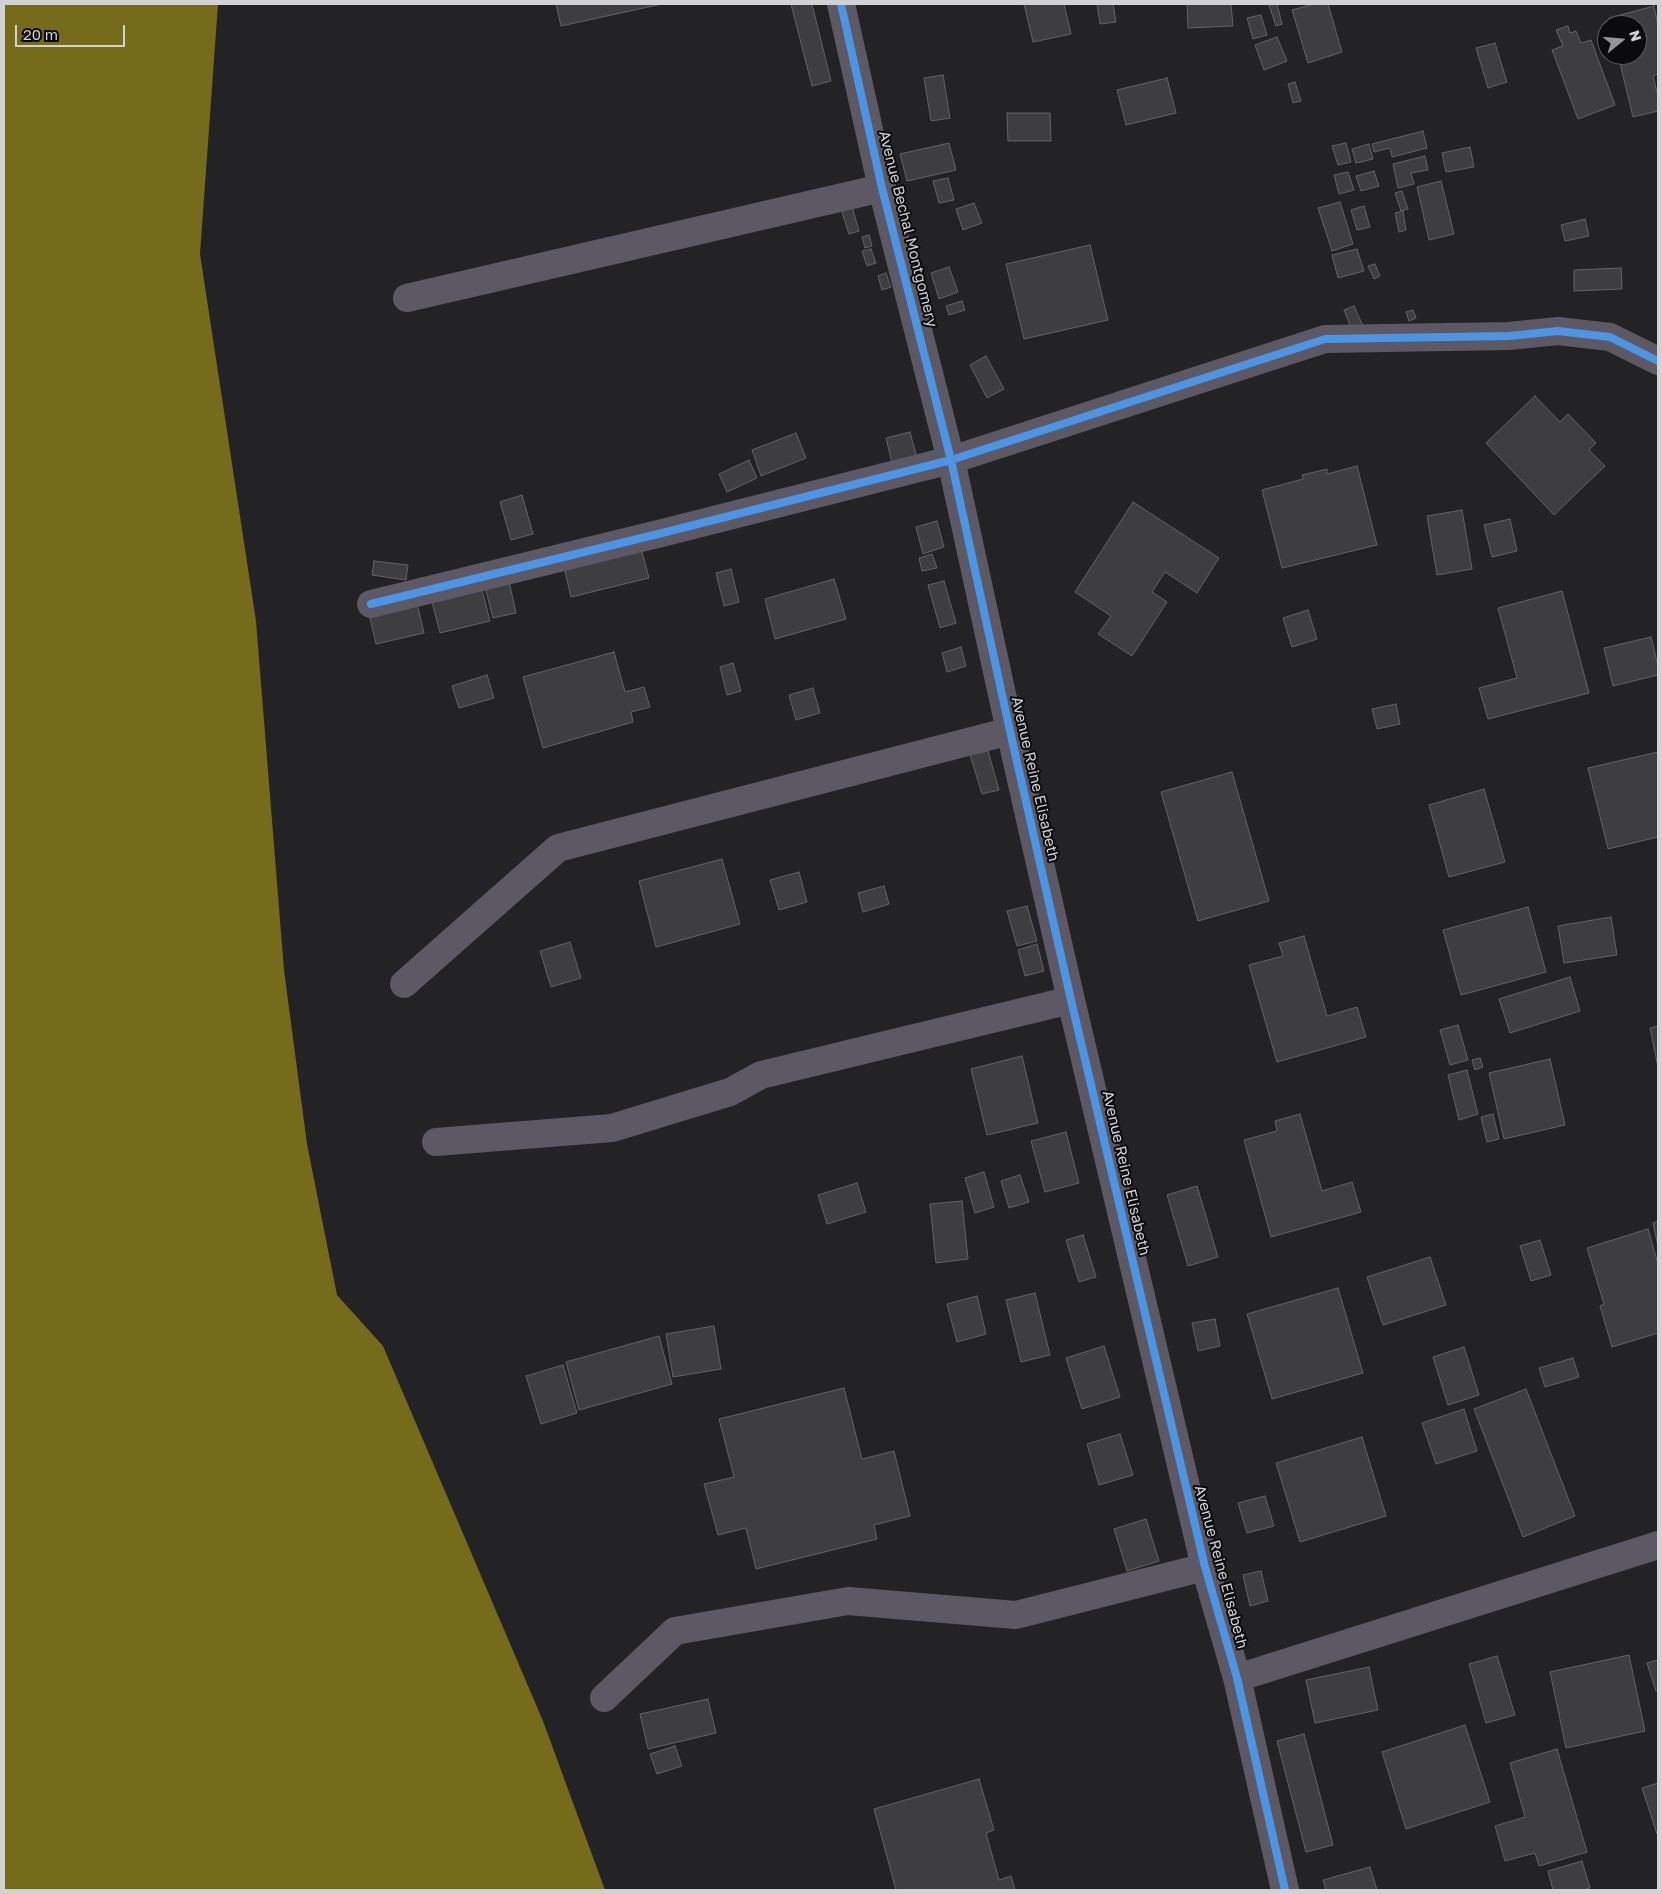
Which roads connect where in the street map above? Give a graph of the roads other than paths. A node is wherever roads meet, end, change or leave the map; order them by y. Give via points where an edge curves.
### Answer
1 (841, 4) edge
2 (882, 188) junction
3 (407, 298) dead end
4 (1658, 361) edge
5 (951, 460) junction
6 (371, 604) dead end
7 (1010, 731) junction
8 (404, 984) dead end
9 (1071, 1000) junction
10 (436, 1142) dead end
11 (1658, 1545) edge
12 (1205, 1567) junction
13 (1237, 1678) junction
14 (604, 1698) dead end
15 (1285, 1890) edge

1 - 2 street, Avenue Bechal Montgomery
2 - 3 street
2 - 5 street, Avenue Bechal Montgomery
4 - 5 street via 1610,336 1558,331 1509,336 1325,339
5 - 6 street
5 - 7 street, Avenue Reine Elisabeth
7 - 8 street via 558,848
7 - 9 street, Avenue Reine Elisabeth
9 - 10 street via 761,1075 730,1092 612,1128
9 - 12 street, Avenue Reine Elisabeth
11 - 13 street
12 - 13 street, Avenue Reine Elisabeth
12 - 14 street via 1016,1615 848,1601 675,1631
13 - 15 street, Avenue Reine Elisabeth

